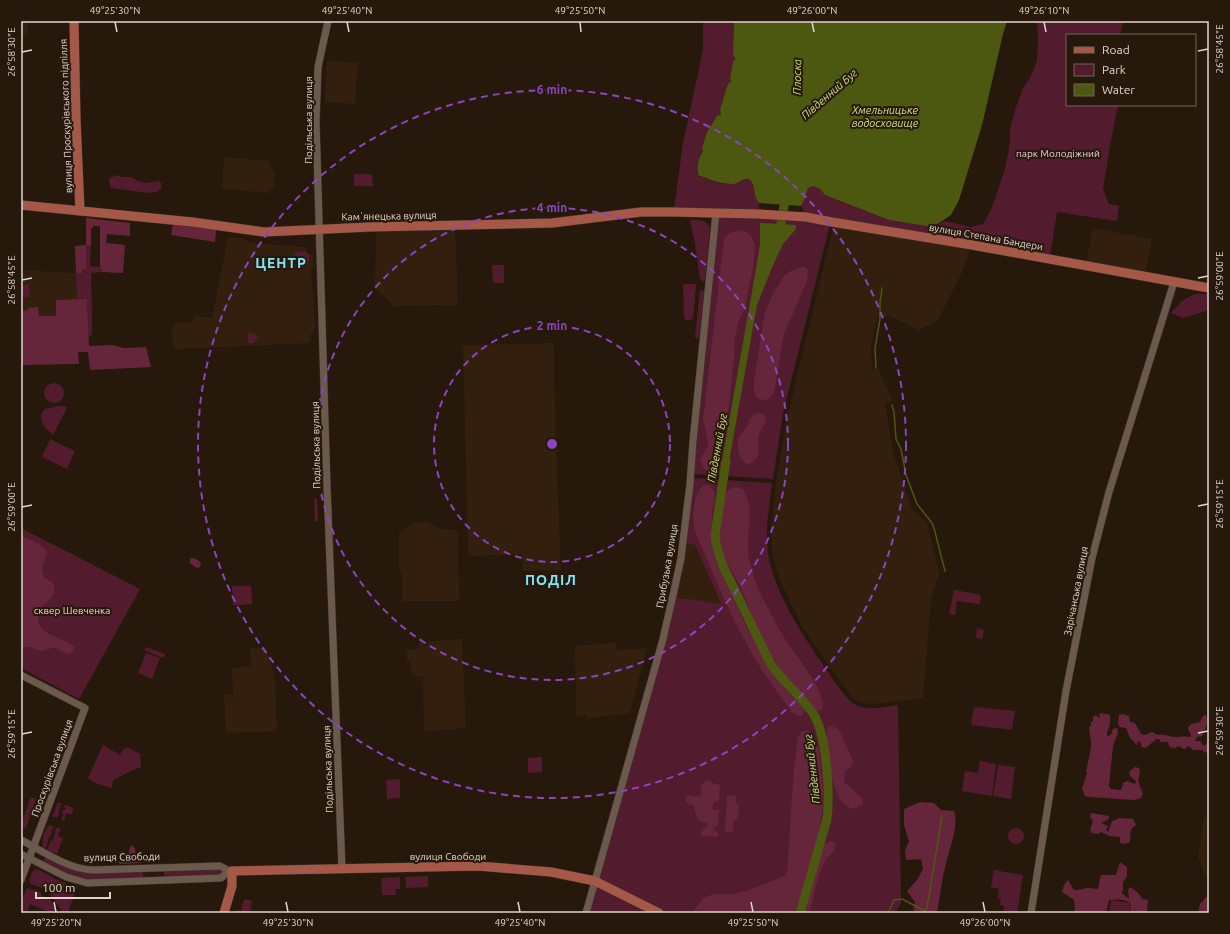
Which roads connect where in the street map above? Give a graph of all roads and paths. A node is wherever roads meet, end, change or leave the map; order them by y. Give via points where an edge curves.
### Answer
1 (74, 21) edge
2 (328, 21) edge
3 (21, 205) edge
4 (80, 211) junction
5 (716, 213) junction
6 (758, 214) joint
7 (320, 229) junction
8 (1174, 282) junction
9 (1209, 288) edge
10 (21, 675) edge
11 (21, 840) edge
12 (33, 846) junction
13 (21, 854) edge
14 (29, 858) junction
15 (342, 869) junction
16 (231, 871) junction
17 (21, 880) edge
18 (595, 881) junction
19 (224, 913) edge
20 (586, 913) edge
21 (659, 913) edge
22 (1031, 913) edge

1 - 4 main road, вулиця Проскурівського підпілля
2 - 7 street, Подільська вулиця via 318,67 316,114
3 - 4 main road, Камʼянецька вулиця
4 - 7 main road, Камʼянецька вулиця via 192,222 251,232
5 - 6 main road, Камʼянецька вулиця
5 - 7 main road, Камʼянецька вулиця via 640,212 552,223
5 - 18 street, Прибузька вулиця via 681,558 663,639
6 - 8 main road, вулиця Степана Бандери via 806,218 972,245
7 - 15 street, Подільська вулиця via 326,476
8 - 9 main road, вулиця Степана Бандери
8 - 22 street, Зарічанська вулиця via 1109,492 1092,558 1066,691
10 - 12 street, Проскурівська вулиця via 85,708
11 - 12 street, вулиця Свободи
12 - 14 street, Проскурівська вулиця
12 - 16 street, вулиця Свободи via 71,866 88,870 220,866
13 - 14 street, вулиця Свободи
14 - 16 street, вулиця Свободи via 66,877 87,883 221,878
14 - 17 street, Проскурівська вулиця
15 - 16 main road, вулиця Свободи
15 - 18 main road, вулиця Свободи via 478,866 551,872
16 - 19 main road via 232,886
18 - 20 street, Прибузька вулиця
18 - 21 main road, вулиця Свободи

